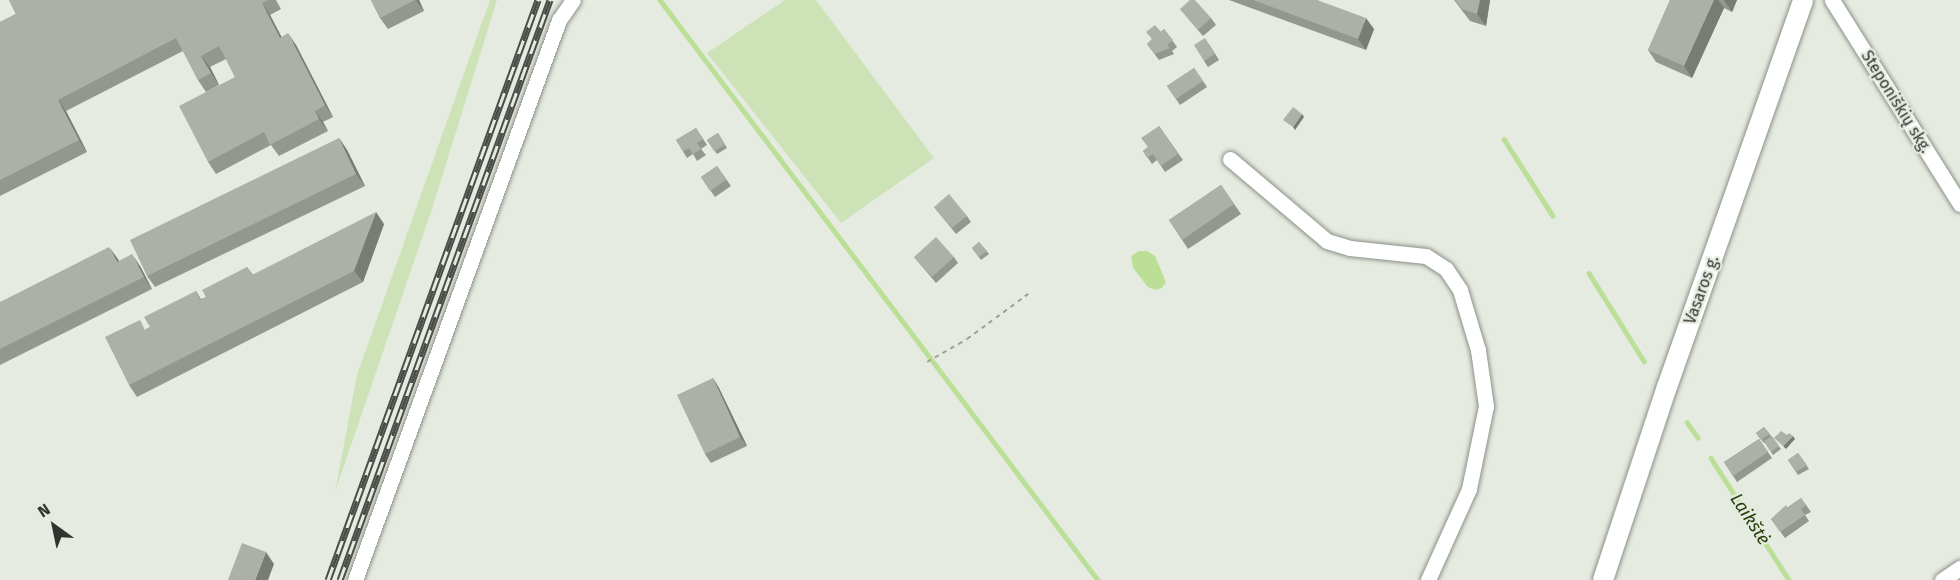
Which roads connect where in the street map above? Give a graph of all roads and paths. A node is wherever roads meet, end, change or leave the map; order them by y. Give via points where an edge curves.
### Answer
1 (573, 0) edge
2 (1803, 0) edge
3 (1832, 0) edge
4 (1230, 159) dead end
5 (1960, 204) edge
6 (1028, 294) dead end
7 (927, 362) dead end
8 (1960, 568) edge
9 (355, 580) edge
10 (1428, 580) edge
11 (1603, 580) edge
12 (1942, 580) edge

1 - 9 street via 559,20
2 - 11 street, Vasaros g.
3 - 5 street, Steponiškių skg.
4 - 10 street via 1327,241 1350,248 1426,256 1446,269 1460,290 1478,350 1486,406 1469,489
6 - 7 path via 967,339
8 - 12 street

